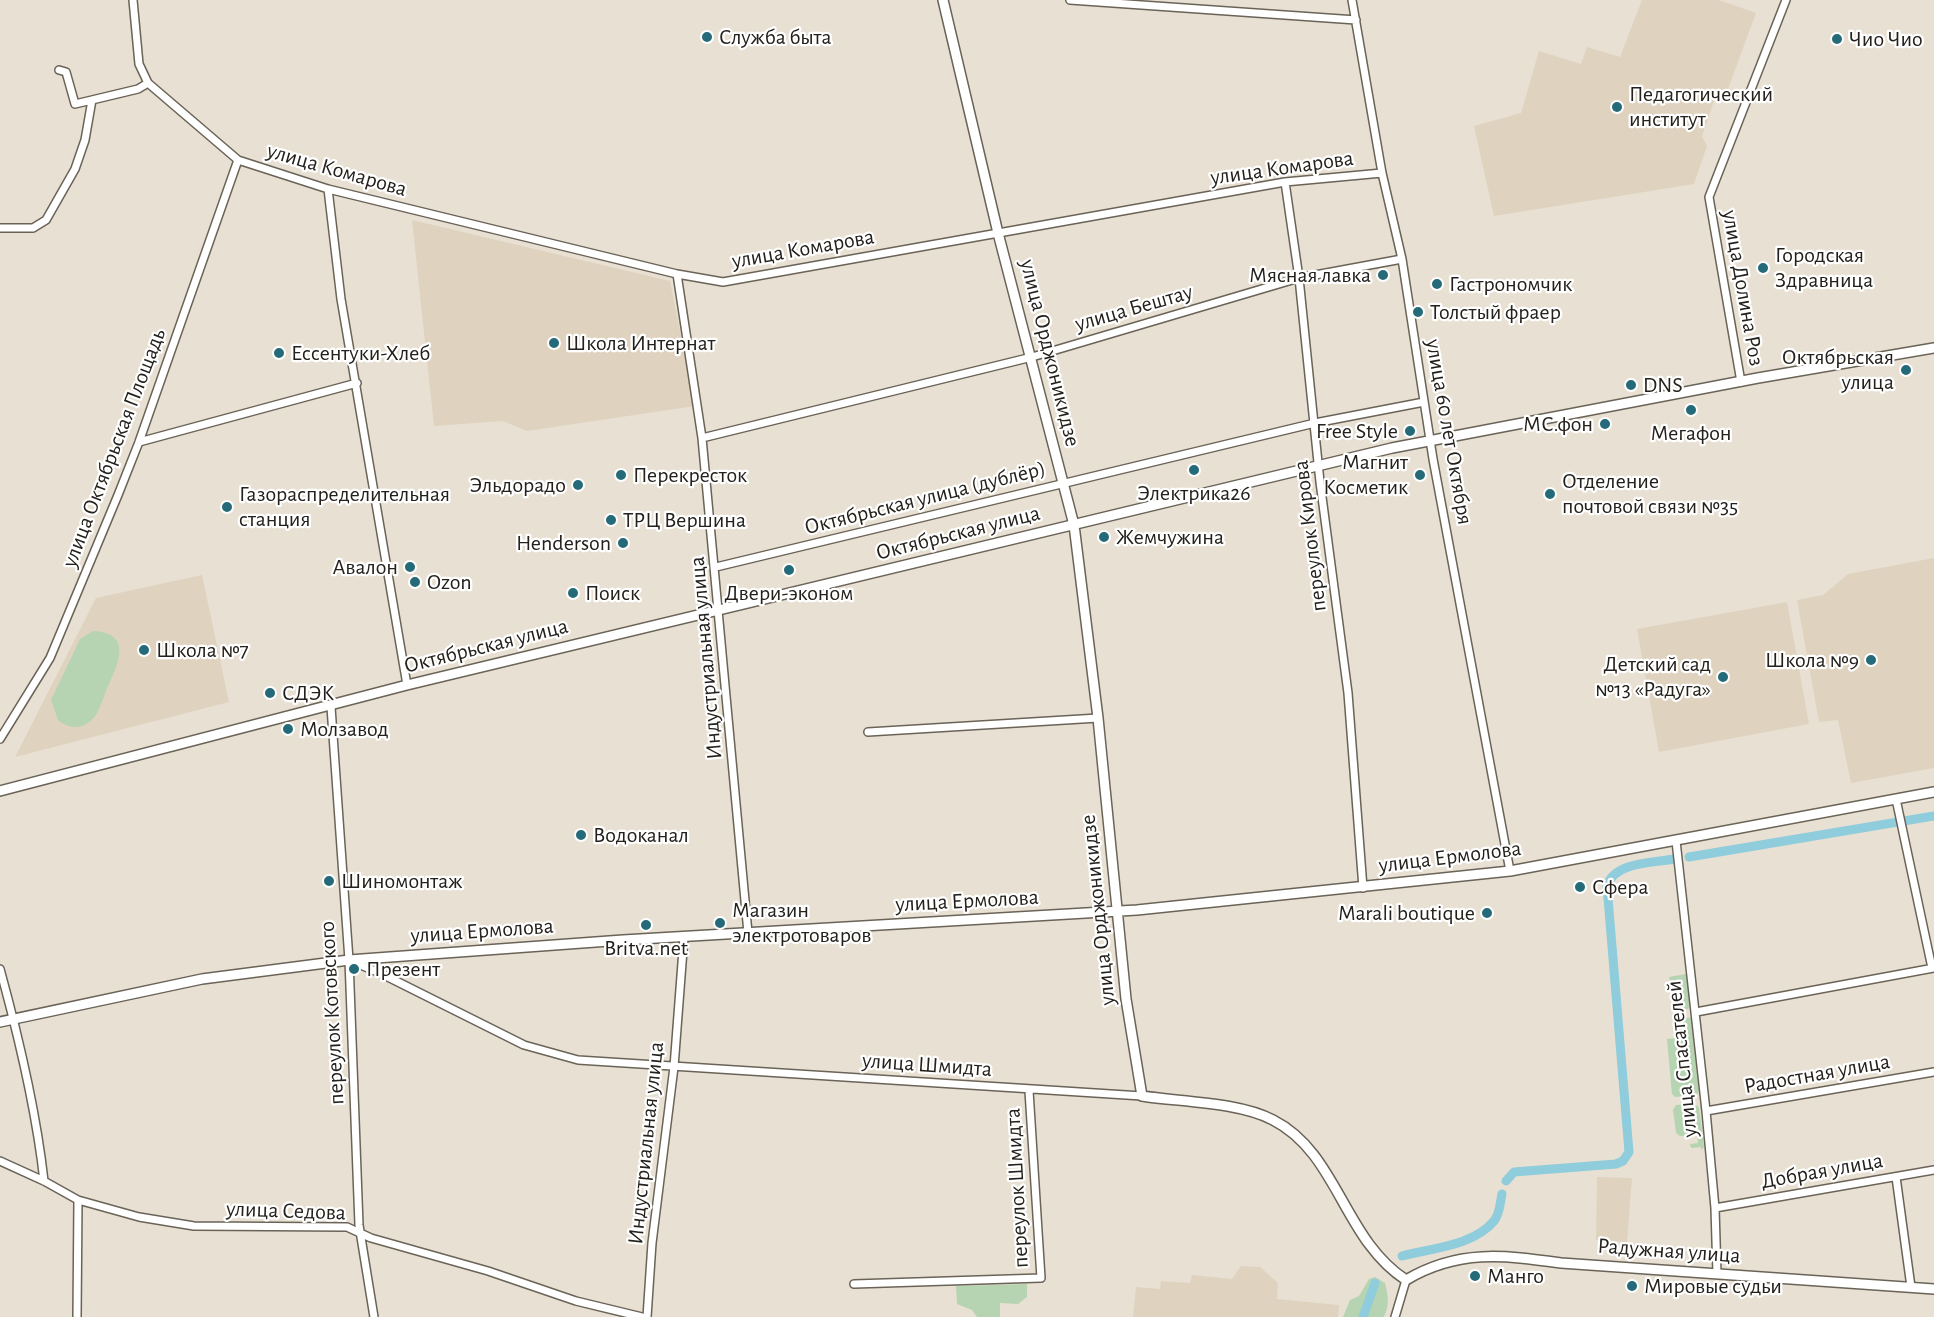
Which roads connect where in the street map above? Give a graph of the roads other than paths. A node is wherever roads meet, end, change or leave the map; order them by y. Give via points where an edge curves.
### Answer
1 (133, 0) edge
2 (943, 0) edge
3 (1070, 0) edge
4 (1352, 0) edge
5 (1786, 0) edge
6 (1356, 20) junction
7 (59, 70) dead end
8 (148, 82) junction
9 (92, 100) junction
10 (238, 160) junction
11 (1382, 173) junction
12 (1285, 182) junction
13 (328, 189) junction
14 (0, 228) edge
15 (998, 233) junction
16 (1402, 259) junction
17 (677, 274) junction
18 (1299, 278) junction
19 (1934, 348) edge
20 (1032, 357) junction
21 (1741, 382) junction
22 (357, 383) junction
23 (1424, 402) junction
24 (1315, 423) junction
25 (702, 438) junction
26 (1430, 439) junction
27 (140, 442) junction
28 (1320, 466) junction
29 (1063, 483) junction
30 (1074, 525) junction
31 (716, 567) junction
32 (720, 610) junction
33 (407, 685) junction
34 (331, 707) junction
35 (1098, 718) junction
36 (868, 732) dead end
37 (0, 739) edge
38 (0, 791) edge
39 (1934, 792) edge
40 (1896, 799) junction
41 (1676, 845) junction
42 (1510, 871) junction
43 (1363, 888) junction
44 (1118, 911) junction
45 (748, 933) junction
46 (684, 938) junction
47 (349, 960) junction
48 (1933, 968) edge
49 (0, 969) edge
50 (1696, 1012) junction
51 (15, 1020) junction
52 (0, 1022) edge
53 (674, 1067) junction
54 (1934, 1072) edge
55 (1029, 1090) junction
56 (1142, 1096) junction
57 (1706, 1111) junction
58 (0, 1161) edge
59 (1934, 1170) edge
60 (1896, 1177) junction
61 (44, 1181) junction
62 (78, 1200) junction
63 (1715, 1208) junction
64 (361, 1234) junction
65 (1717, 1274) junction
66 (1406, 1280) junction
67 (854, 1284) dead end
68 (1911, 1287) junction
69 (1934, 1289) edge
70 (78, 1317) edge
71 (374, 1317) edge
72 (644, 1317) edge
73 (1395, 1317) edge

1 - 8 street via 139,64
2 - 15 street, улица Орджоникидзе
3 - 6 street
4 - 6 street, улица 60 лет Октября
5 - 21 street, улица Долина Роз via 1708,197
6 - 11 street, улица 60 лет Октября
7 - 9 street via 66,72 75,104
8 - 9 street via 138,89
8 - 10 street
9 - 14 street via 75,170 46,220 33,228
10 - 13 street, улица Комарова
10 - 27 street, улица Октябрьская Площадь
11 - 12 street, улица Комарова
11 - 16 street, улица 60 лет Октября
12 - 15 street, улица Комарова
12 - 18 street, переулок Кирова
13 - 17 street, улица Комарова
13 - 22 street via 341,299
15 - 17 street, улица Комарова via 723,282
15 - 20 street, улица Орджоникидзе
16 - 18 street, улица Бештау
16 - 23 street, улица 60 лет Октября
17 - 25 street, Индустриальная улица
18 - 20 street, улица Бештау
18 - 24 street, переулок Кирова
19 - 21 street, Октябрьская улица
20 - 25 street, улица Бештау
20 - 29 street, улица Орджоникидзе
21 - 26 street, Октябрьская улица
22 - 27 street
22 - 33 street
23 - 24 street, Октябрьская улица (дублёр)
23 - 26 street, улица 60 лет Октября
24 - 28 street, переулок Кирова
24 - 29 street, Октябрьская улица (дублёр)
25 - 31 street, Индустриальная улица
26 - 28 street, Октябрьская улица
26 - 42 street, улица 60 лет Октября
27 - 37 street, улица Октябрьская Площадь via 50,658
28 - 30 street, Октябрьская улица
28 - 43 street, переулок Кирова via 1348,693
29 - 30 street, улица Орджоникидзе
29 - 31 street, Октябрьская улица (дублёр)
30 - 32 street, Октябрьская улица
30 - 35 street, улица Орджоникидзе
31 - 32 street, Индустриальная улица
32 - 33 street, Октябрьская улица
32 - 45 street, Индустриальная улица
33 - 34 street, Октябрьская улица
34 - 38 street, Октябрьская улица
34 - 47 street, переулок Котовского
35 - 36 street
35 - 44 street, улица Орджоникидзе
39 - 40 street, улица Ермолова
40 - 41 street, улица Ермолова
40 - 48 street
41 - 42 street, улица Ермолова
41 - 50 street, улица Спасателей
42 - 43 street, улица Ермолова
43 - 44 street, улица Ермолова
44 - 45 street, улица Ермолова
44 - 56 street, улица Орджоникидзе via 1126,999
45 - 46 street, улица Ермолова
46 - 47 street, улица Ермолова
46 - 53 street, Индустриальная улица
47 - 51 street, улица Ермолова via 202,980
47 - 53 street, улица Шмидта via 524,1046 578,1060
47 - 64 street, переулок Котовского
48 - 50 street
49 - 51 street
50 - 57 street, улица Спасателей
51 - 52 street, улица Ермолова
51 - 61 street
53 - 55 street, улица Шмидта
53 - 72 street, Индустриальная улица
54 - 57 street, Радостная улица
55 - 56 street, улица Шмидта
55 - 67 street, переулок Шмидта via 1041,1278
56 - 66 street, улица Шмидта via 1249,1112 1287,1128 1319,1163 1373,1253
57 - 63 street, улица Спасателей
58 - 61 street, улица Седова
59 - 60 street, Добрая улица
60 - 63 street, Добрая улица
60 - 68 street
61 - 62 street, улица Седова
62 - 64 street, улица Седова via 139,1217 194,1226 347,1227
62 - 70 street
63 - 65 street, улица Спасателей
64 - 71 street, переулок Котовского
64 - 72 street, улица Седова via 576,1301
65 - 66 street, Радужная улица via 1488,1256 1455,1260
65 - 68 street, Радужная улица
66 - 73 street
68 - 69 street, Радужная улица

